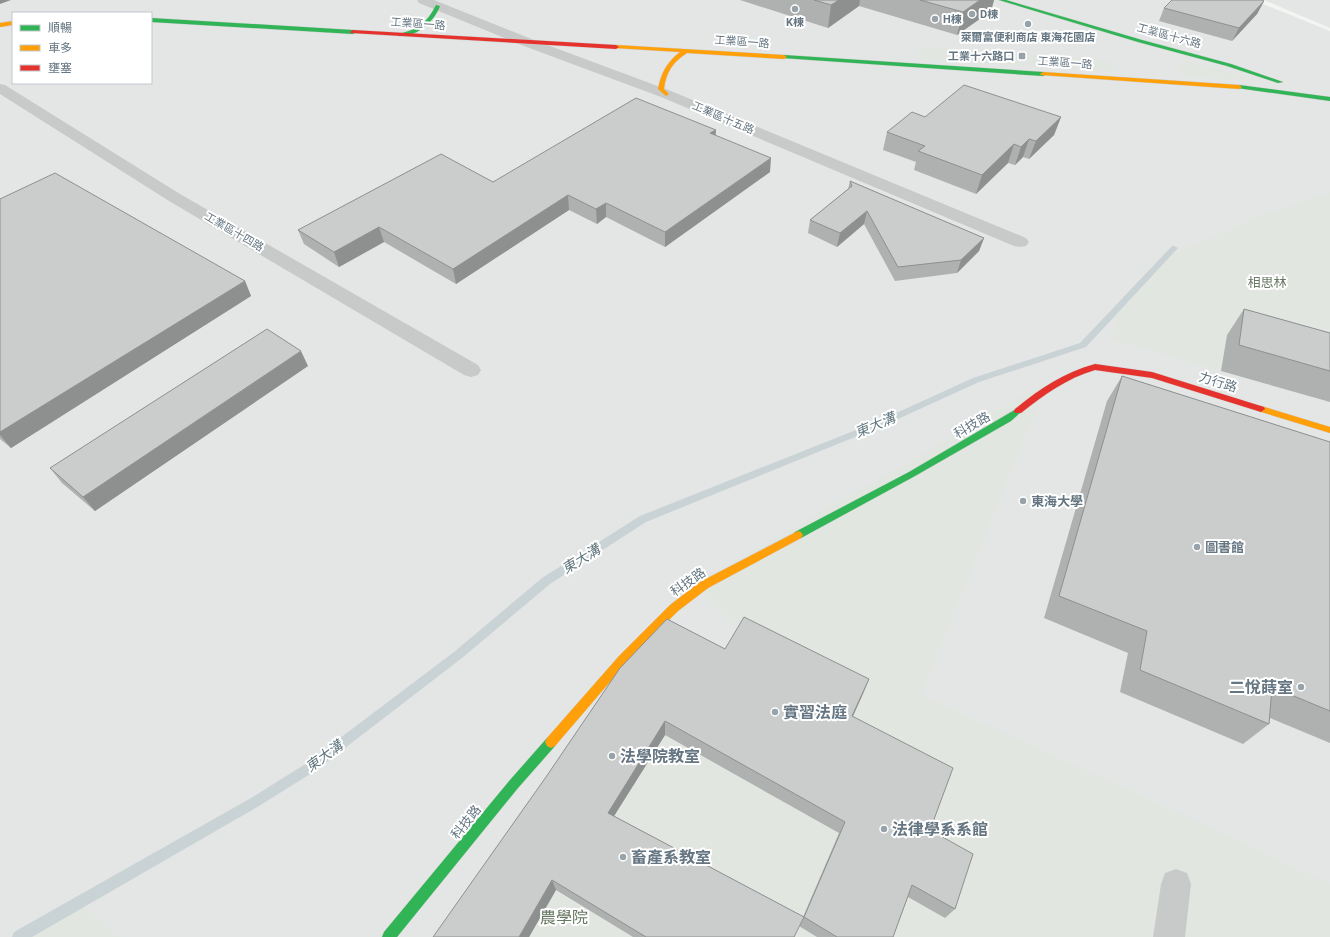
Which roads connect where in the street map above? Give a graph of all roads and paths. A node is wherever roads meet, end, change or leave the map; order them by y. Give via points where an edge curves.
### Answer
1 (423, 0) edge
2 (1001, 0) edge
3 (438, 6) junction
4 (152, 20) edge
5 (12, 23) edge
6 (0, 25) edge
7 (400, 36) junction
8 (1140, 41) junction
9 (530, 43) junction
10 (686, 51) junction
11 (1151, 55) dead end
12 (1153, 70) dead end
13 (1146, 81) junction
14 (0, 88) edge
15 (666, 94) junction
16 (1330, 98) edge
17 (1020, 242) dead end
18 (1095, 366) joint
19 (471, 370) dead end
20 (1330, 430) edge
21 (1176, 884) dead end
22 (389, 937) edge
23 (1169, 937) edge

1 - 3 street, 工業區十五路
2 - 8 street, 工業區十六路
3 - 7 street via 435,16 430,20 416,30
3 - 9 street, 工業區十五路
4 - 7 street, 工業區一路
5 - 6 street
7 - 9 street, 工業區一路
8 - 11 street via 1150,50
8 - 16 street, 工業區十六路 via 1229,65
9 - 10 street, 工業區一路
9 - 15 street, 工業區十五路
10 - 13 street, 工業區一路
10 - 15 street via 671,61 662,77 661,89
12 - 13 street
13 - 16 street, 工業區一路 via 1249,88
14 - 19 street, 工業區十四路 via 164,192
15 - 17 street, 工業區十五路
18 - 20 street, 力行路 via 1152,375
18 - 22 street, 科技路 via 1047,388 1002,422 912,474 704,585 674,608 623,659 514,784
21 - 23 street

